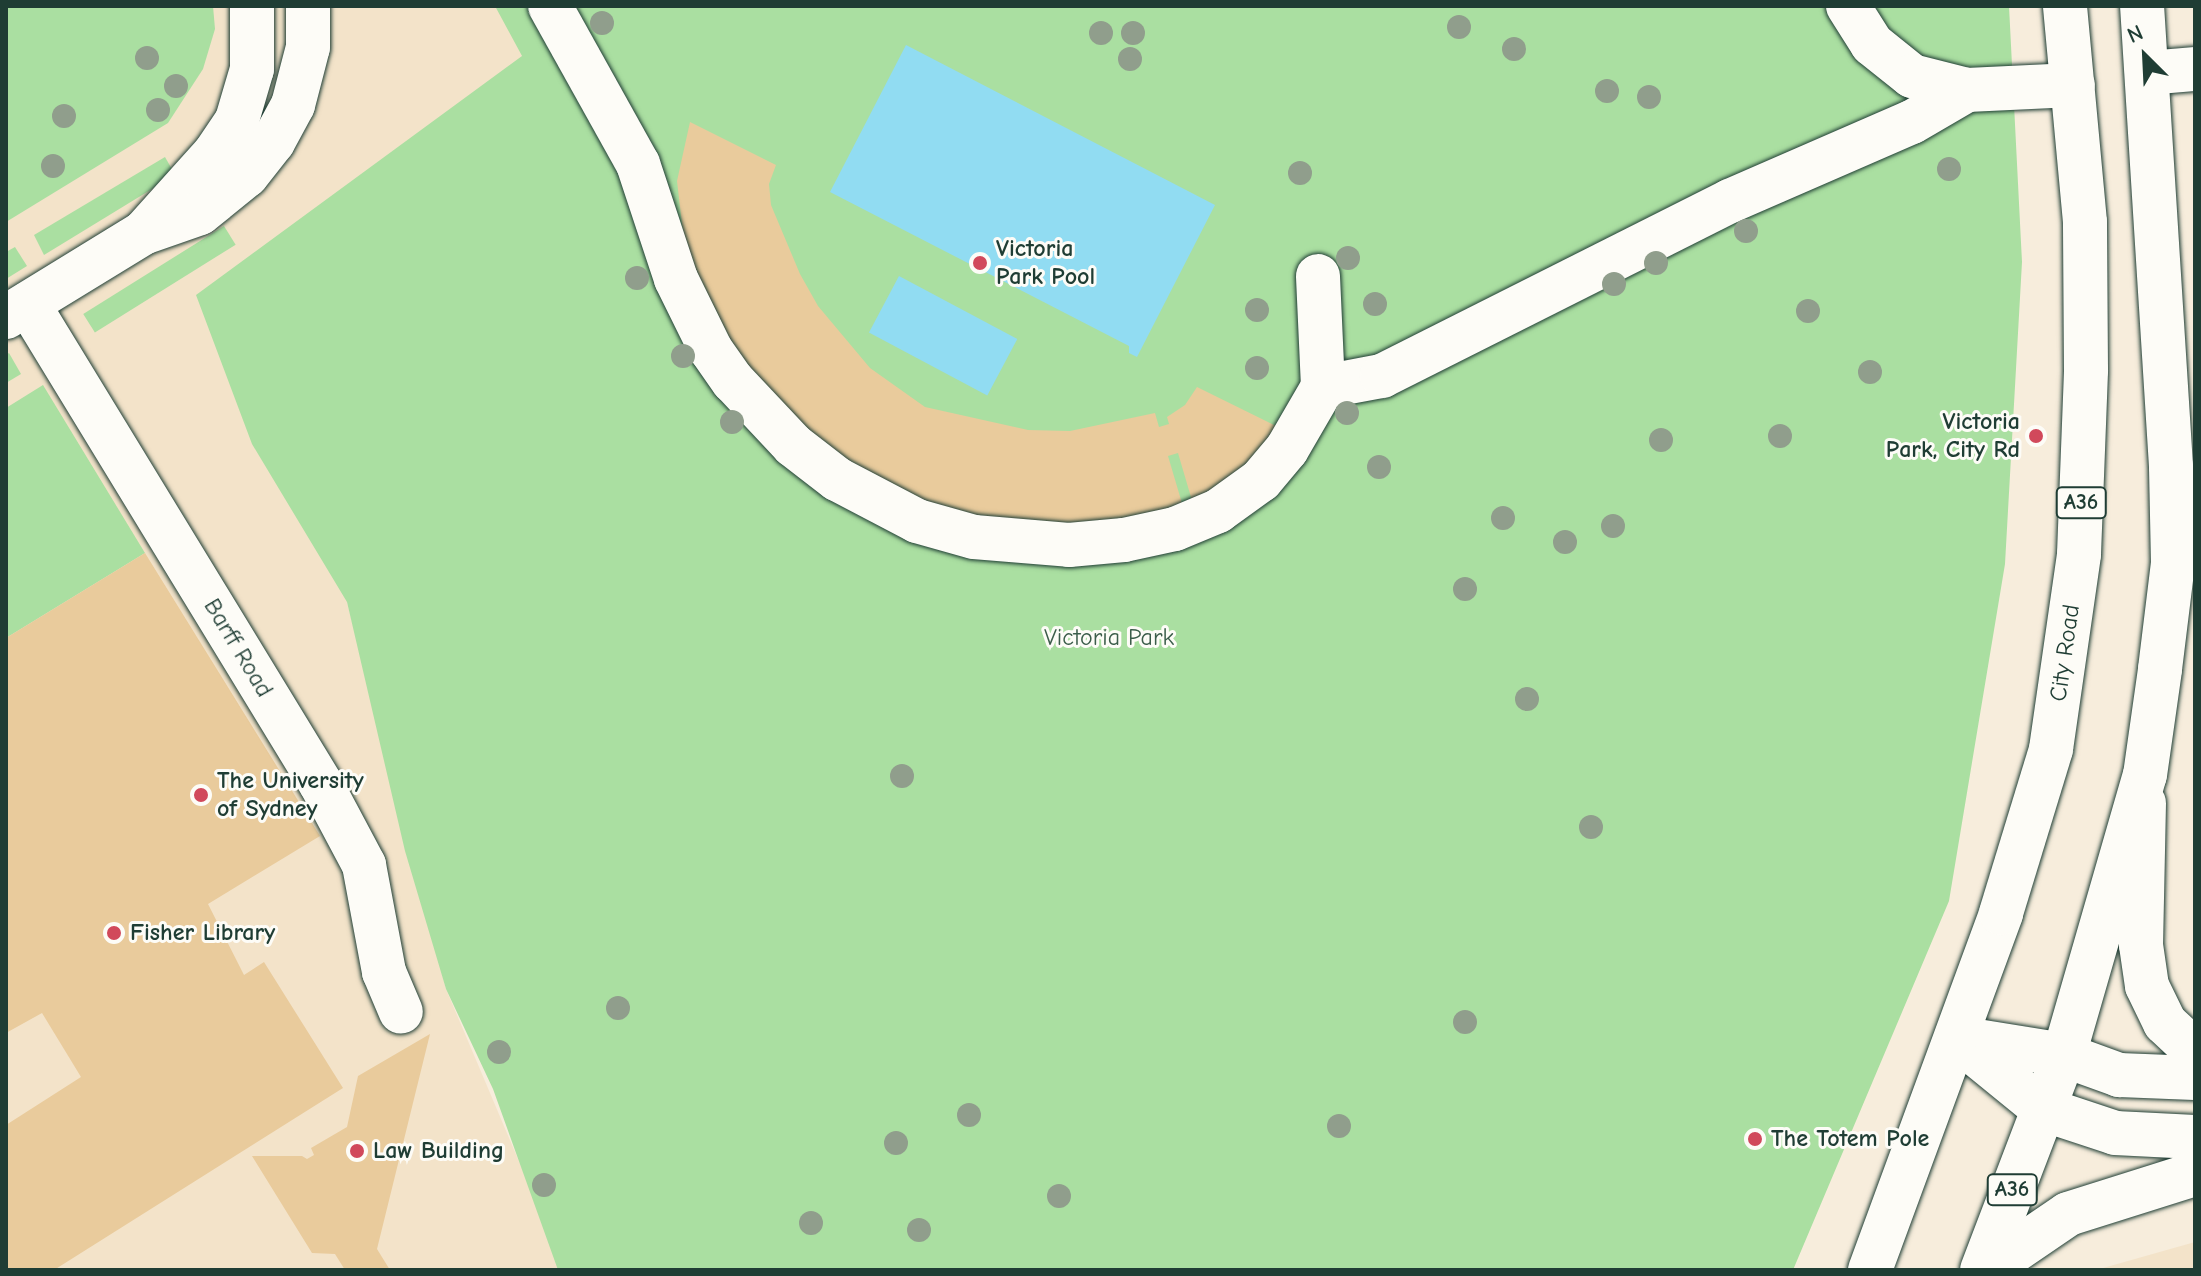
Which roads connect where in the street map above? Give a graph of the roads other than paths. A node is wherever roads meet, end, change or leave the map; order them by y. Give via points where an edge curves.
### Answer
1 (252, 6) edge
2 (308, 6) edge
3 (550, 6) edge
4 (1848, 6) edge
5 (2065, 6) edge
6 (2142, 6) edge
7 (2195, 69) edge
8 (2147, 73) junction
9 (2073, 85) junction
10 (1967, 90) junction
11 (143, 233) junction
12 (1318, 276) dead end
13 (17, 310) edge
14 (1323, 387) junction
15 (2145, 775) junction
16 (401, 1012) dead end
17 (1956, 1038) junction
18 (2195, 1051) edge
19 (2064, 1055) junction
20 (2195, 1078) edge
21 (2043, 1109) junction
22 (2195, 1137) edge
23 (2195, 1174) edge
24 (1870, 1270) edge
25 (1984, 1270) edge

1 - 11 main road via 252,69 237,120 215,153
2 - 11 main road via 308,47 301,76 273,142 247,175 200,213
3 - 14 main road via 638,164 676,279 711,350 733,381 793,445 837,479 917,521 1019,543 1083,544 1175,529 1218,511 1261,480 1287,449
4 - 10 main road via 1872,44 1912,76
5 - 9 main road, City Road / A36
6 - 8 main road, A36
7 - 8 main road
8 - 15 main road, A36 via 2168,380 2173,563
9 - 10 main road
9 - 17 main road, City Road / A36 via 2085,222 2079,554 2051,749
10 - 14 main road via 1912,122 1730,201 1382,376
11 - 13 main road
12 - 14 main road
13 - 16 main road, Barff Road via 321,784 364,865 384,972
15 - 18 main road via 2141,945 2147,986 2165,1023
15 - 19 main road, A36
17 - 19 main road
17 - 21 main road
17 - 24 main road, City Road / A36
19 - 20 main road via 2119,1075
19 - 21 main road, A36
21 - 22 main road via 2115,1133
21 - 25 main road, A36
23 - 25 main road via 2068,1214

